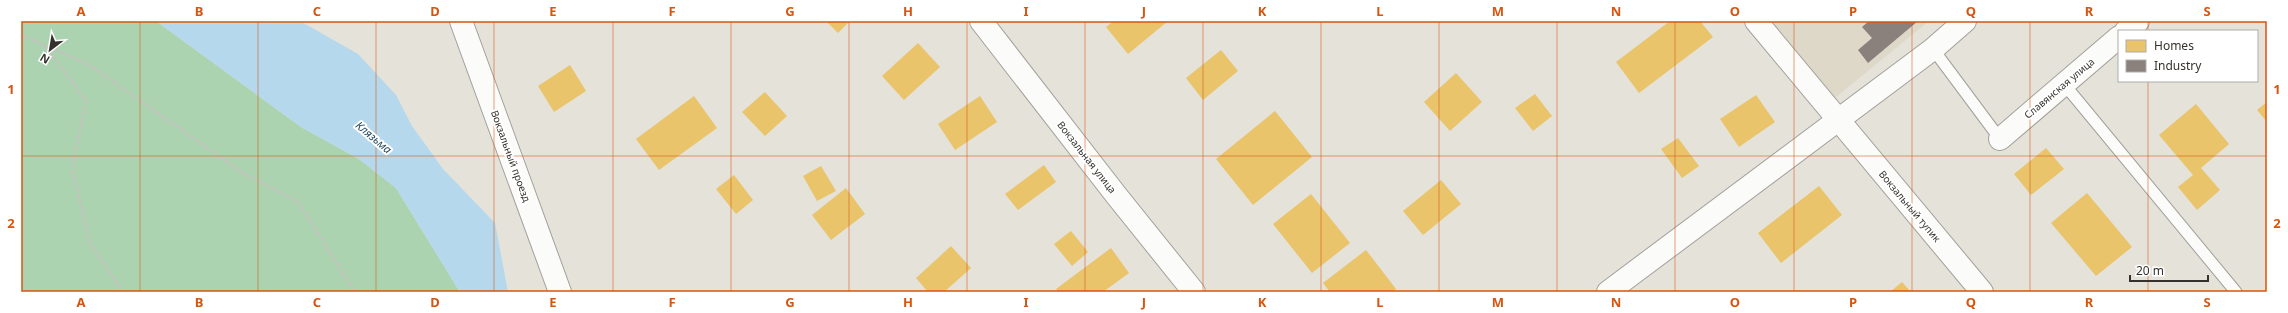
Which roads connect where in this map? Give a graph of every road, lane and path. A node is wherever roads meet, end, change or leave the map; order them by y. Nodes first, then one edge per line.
1 (461, 21) edge
2 (982, 21) edge
3 (1756, 21) edge
4 (1965, 21) edge
5 (2138, 21) edge
6 (2127, 30) edge
7 (21, 35) edge
8 (2118, 38) edge
9 (46, 46) junction
10 (1933, 49) junction
11 (2064, 84) junction
12 (1838, 119) junction
13 (2000, 139) joint
14 (123, 292) edge
15 (355, 292) edge
16 (560, 292) edge
17 (1194, 292) edge
18 (1608, 292) edge
19 (1982, 292) edge
20 (2236, 292) edge

1 - 16 street, Вокзальный проезд
2 - 17 street, Вокзальная улица
3 - 12 street, Вокзальный тупик
4 - 10 street
5 - 6 street
7 - 9 path
8 - 11 street, Славянская улица
9 - 14 path
9 - 15 path
10 - 12 street
10 - 13 lane
11 - 13 street, Славянская улица
11 - 20 lane
12 - 18 street
12 - 19 street, Вокзальный тупик

